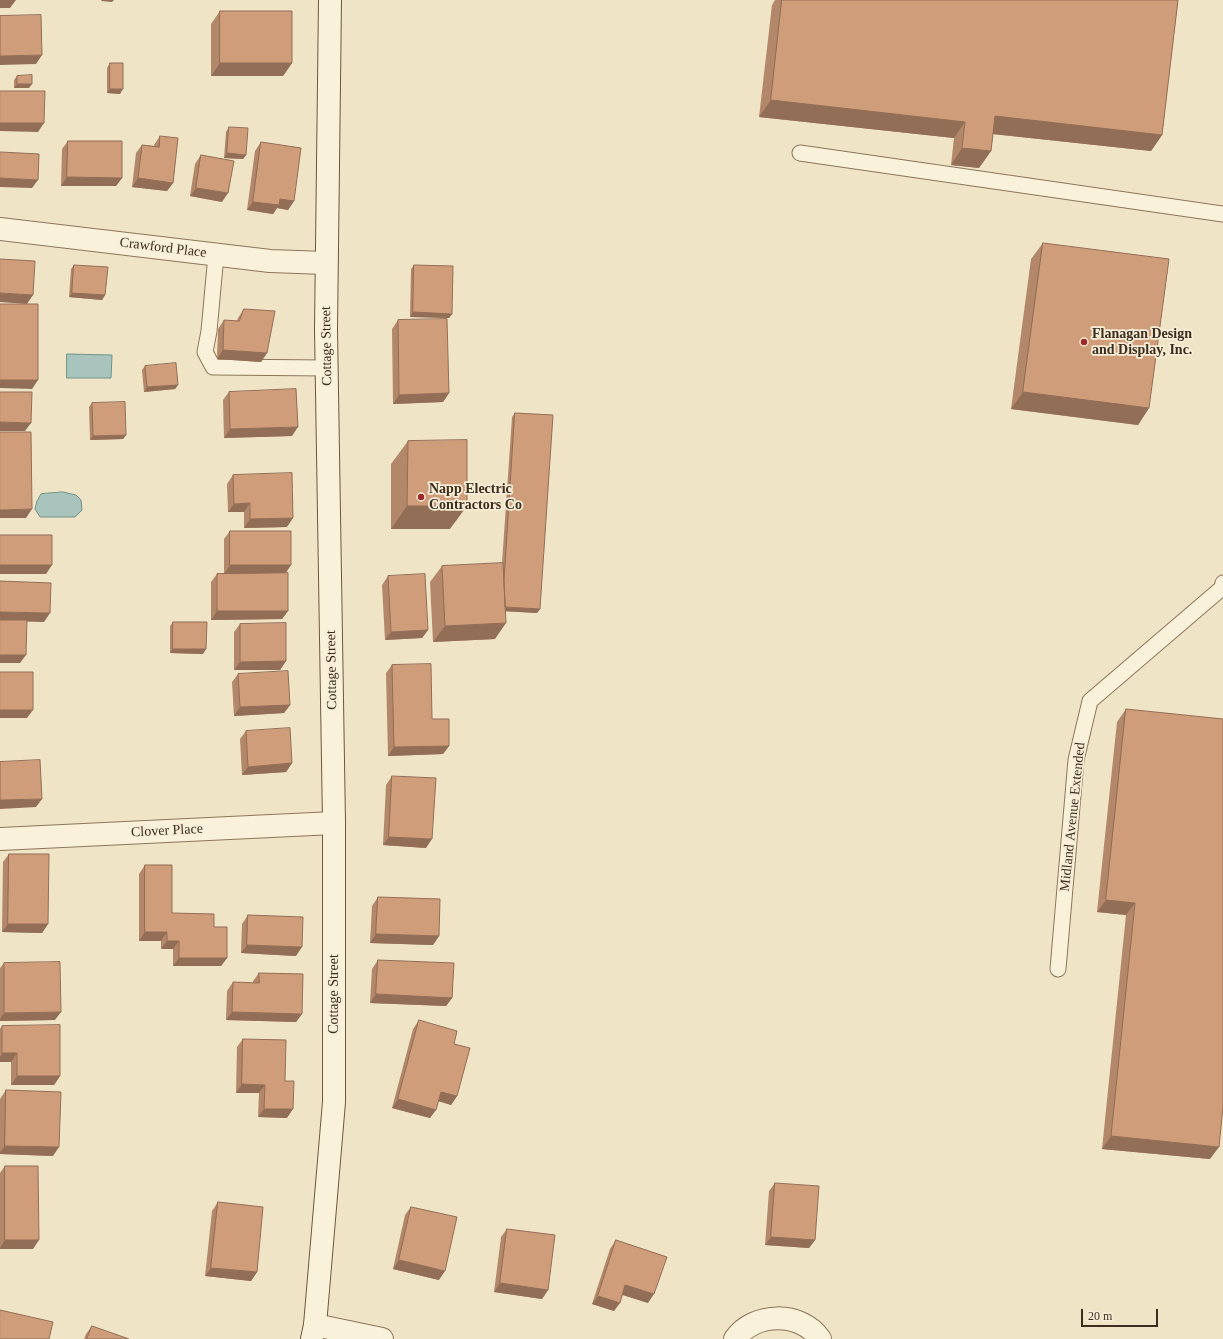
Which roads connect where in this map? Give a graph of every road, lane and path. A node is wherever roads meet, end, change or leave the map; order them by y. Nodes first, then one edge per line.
1 (330, 0) edge
2 (800, 153) dead end
3 (1223, 214) edge
4 (0, 229) edge
5 (216, 255) junction
6 (326, 263) junction
7 (327, 368) junction
8 (1223, 584) edge
9 (334, 823) junction
10 (0, 839) edge
11 (1058, 969) dead end
12 (314, 1332) edge
13 (382, 1339) edge
14 (735, 1339) edge
15 (820, 1339) edge

1 - 6 street, Cottage Street
2 - 3 lane
4 - 5 street, Crawford Place
5 - 6 street, Crawford Place
5 - 7 lane
6 - 7 street, Cottage Street
7 - 9 street, Cottage Street
8 - 11 lane, Midland Avenue Extended
9 - 10 street, Clover Place
9 - 12 street, Cottage Street
12 - 13 street
14 - 15 street

